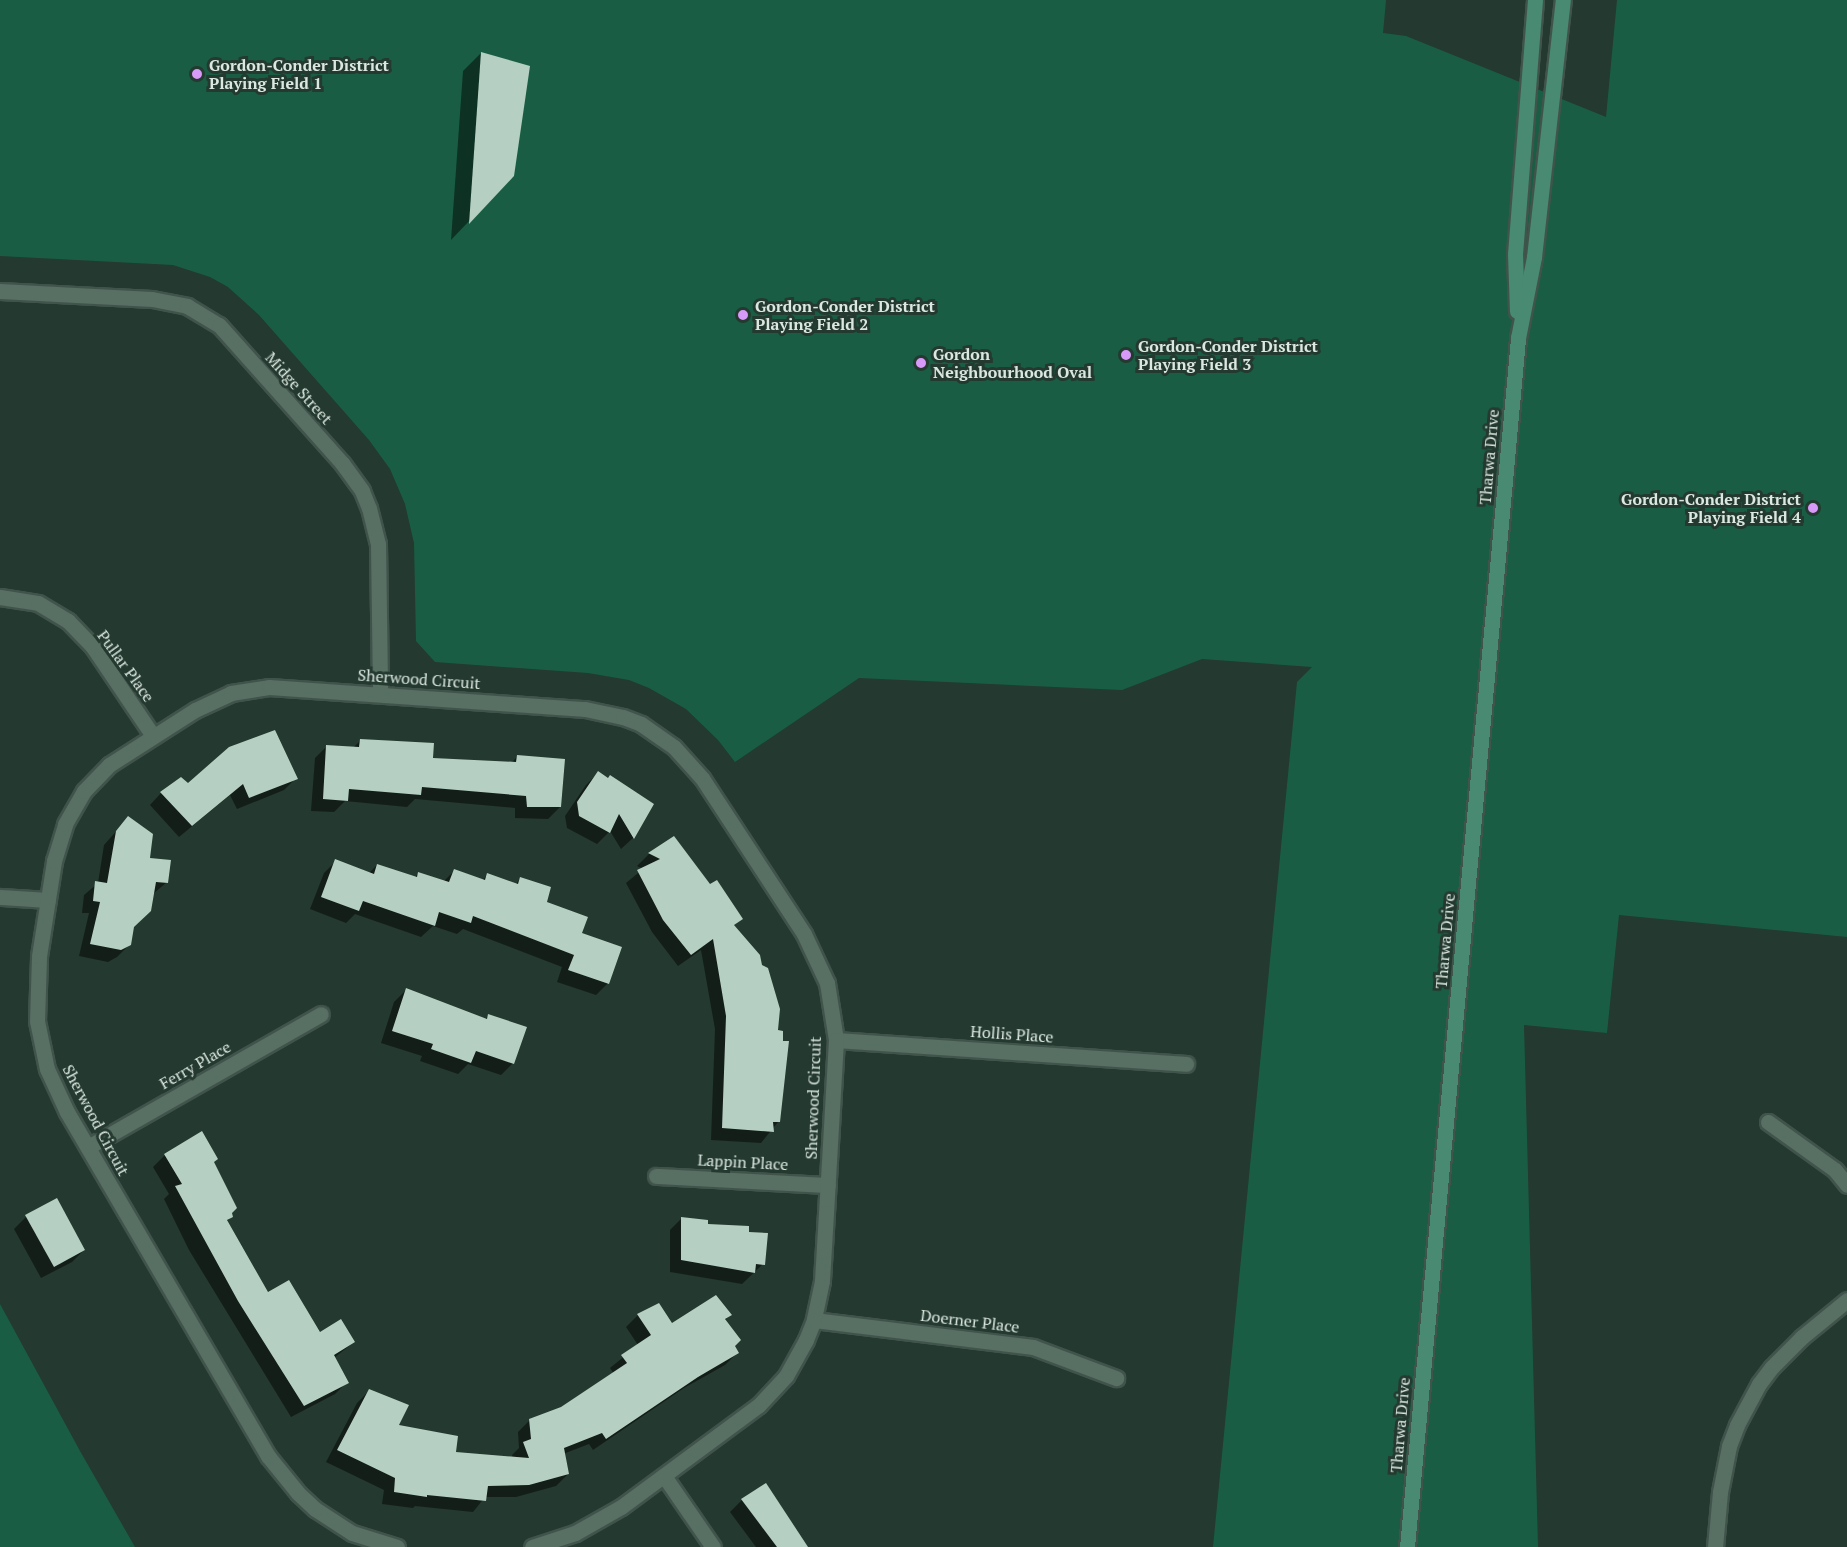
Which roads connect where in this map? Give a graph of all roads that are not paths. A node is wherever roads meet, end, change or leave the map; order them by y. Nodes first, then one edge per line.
1 (1535, 0) edge
2 (1563, 0) edge
3 (0, 291) edge
4 (1518, 338) junction
5 (0, 597) edge
6 (380, 694) junction
7 (153, 736) junction
8 (0, 897) edge
9 (48, 900) junction
10 (321, 1014) dead end
11 (836, 1040) junction
12 (1186, 1064) dead end
13 (1768, 1122) dead end
14 (88, 1147) junction
15 (656, 1176) dead end
16 (828, 1185) junction
17 (1847, 1185) edge
18 (1847, 1300) edge
19 (814, 1320) junction
20 (1116, 1378) dead end
21 (664, 1476) junction
22 (397, 1547) edge
23 (532, 1547) edge
24 (713, 1547) edge
25 (1407, 1547) edge
26 (1715, 1547) edge

1 - 4 main road, Tharwa Drive
2 - 4 main road, Tharwa Drive
3 - 6 street, Midge Street
4 - 25 main road, Tharwa Drive
5 - 7 street, Pullar Place
6 - 7 street, Sherwood Circuit
6 - 11 street, Sherwood Circuit
7 - 9 street, Sherwood Circuit
8 - 9 street
9 - 14 street, Sherwood Circuit
10 - 14 street, Ferry Place
11 - 12 street, Hollis Place
11 - 16 street, Sherwood Circuit
13 - 17 street
14 - 22 street, Sherwood Circuit
15 - 16 street, Lappin Place
16 - 19 street, Sherwood Circuit
18 - 26 street
19 - 20 street, Doerner Place
19 - 21 street, Sherwood Circuit
21 - 23 street, Sherwood Circuit
21 - 24 street

